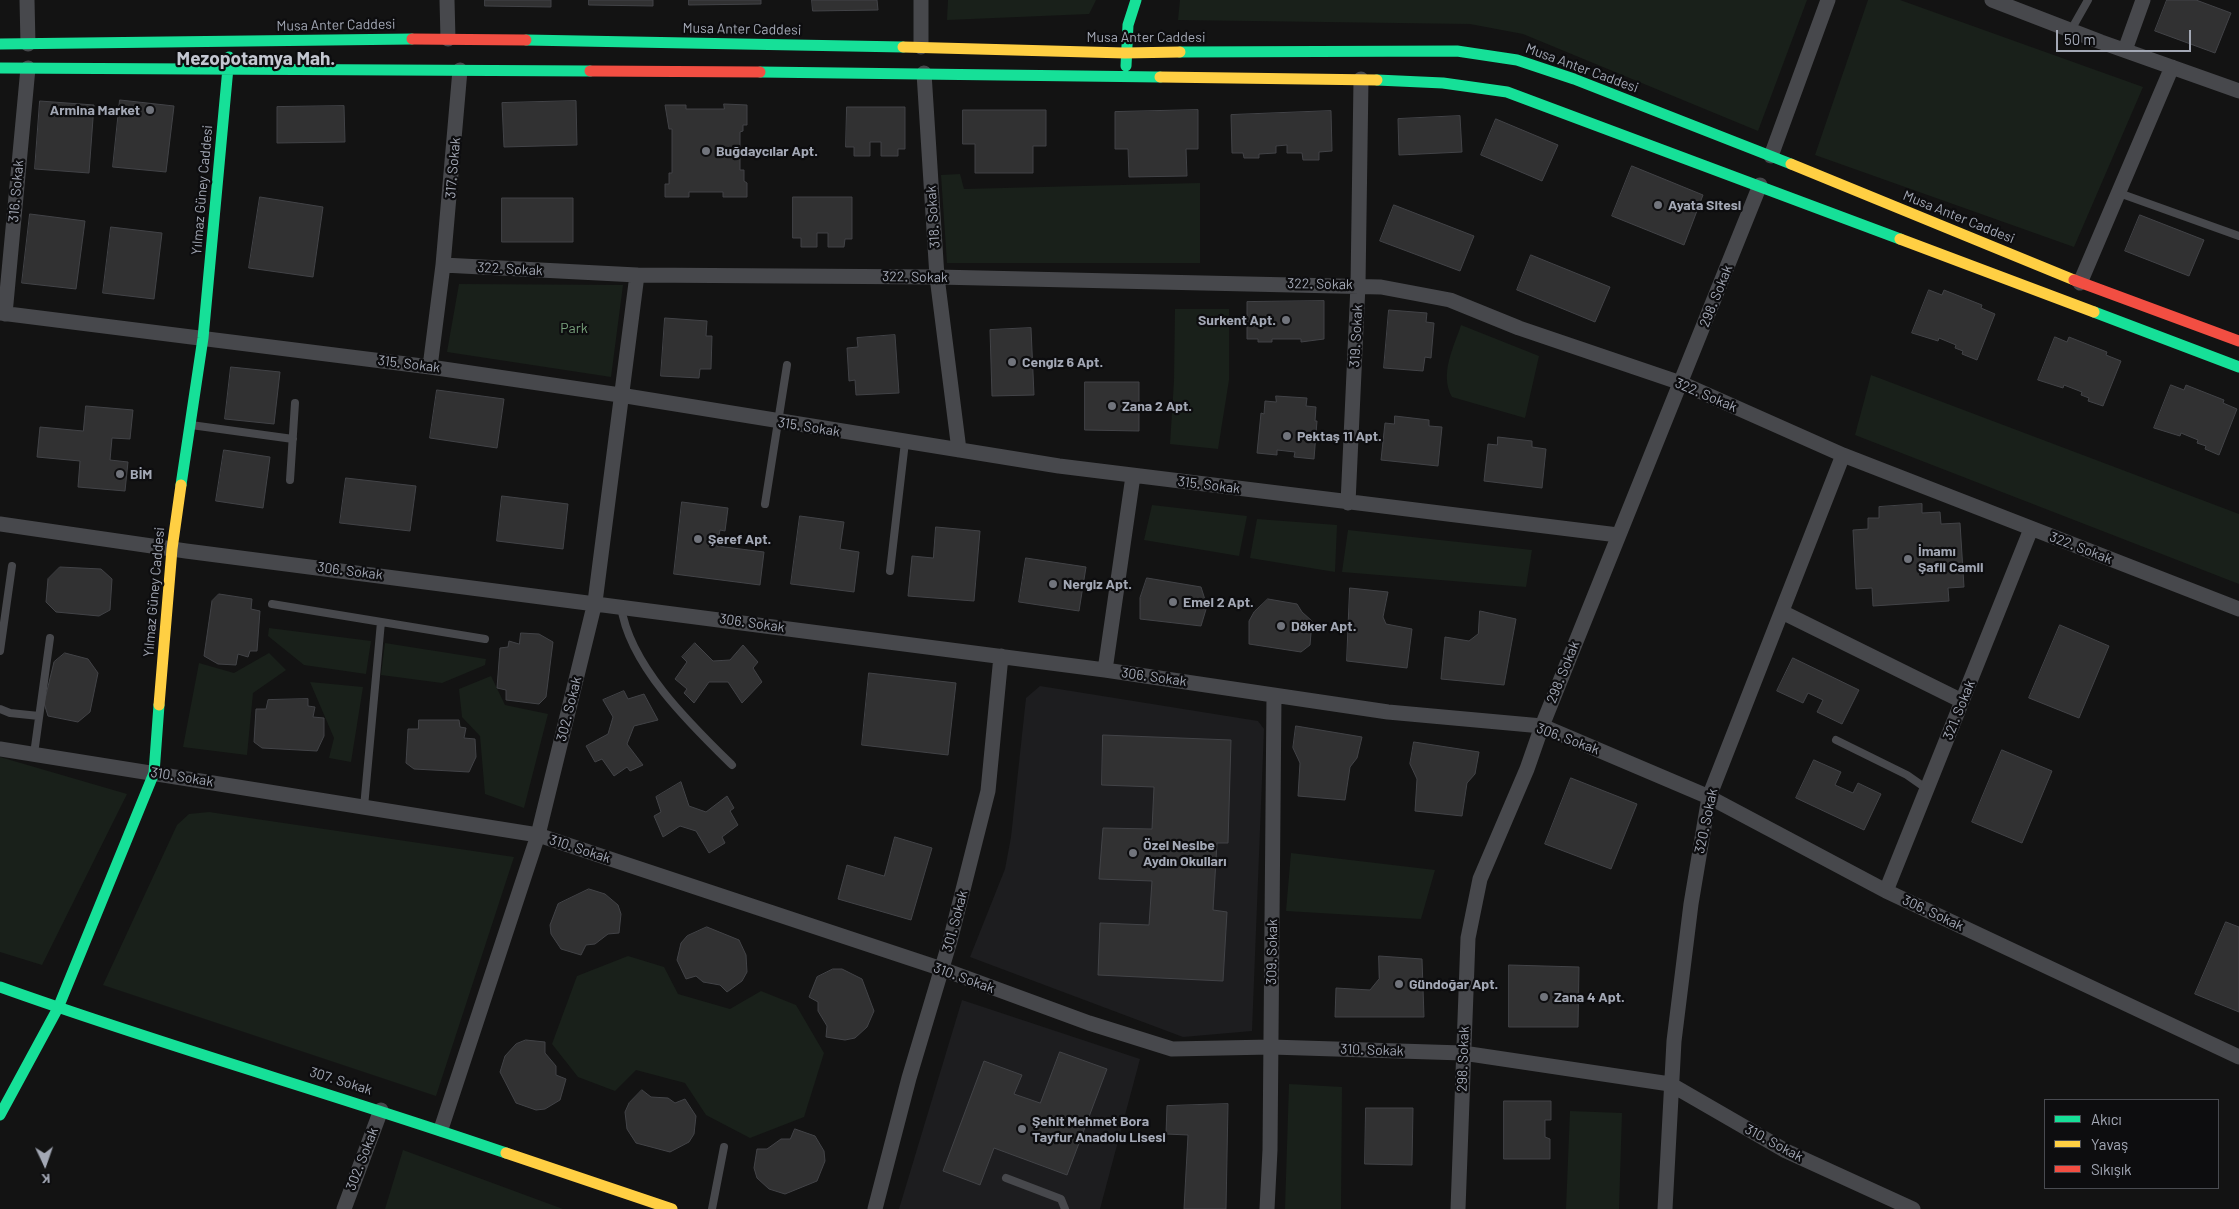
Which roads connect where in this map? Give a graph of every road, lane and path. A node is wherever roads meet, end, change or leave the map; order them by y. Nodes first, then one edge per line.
1 (27, 0) edge
2 (447, 0) edge
3 (921, 0) edge
4 (1136, 0) edge
5 (1828, 0) edge
6 (1992, 0) edge
7 (2088, 0) edge
8 (2143, 0) edge
9 (2071, 30) junction
10 (448, 39) junction
11 (230, 42) junction
12 (0, 44) edge
13 (28, 44) junction
14 (921, 47) junction
15 (2125, 50) junction
16 (1125, 53) junction
17 (2172, 67) junction
18 (0, 68) edge
19 (28, 68) junction
20 (228, 70) junction
21 (460, 70) junction
22 (924, 73) junction
23 (1126, 77) junction
24 (1361, 79) junction
25 (2239, 91) edge
26 (1771, 156) junction
27 (1760, 185) junction
28 (2119, 193) junction
29 (2239, 236) edge
30 (443, 265) junction
31 (637, 275) junction
32 (937, 277) junction
33 (2080, 283) junction
34 (1358, 285) junction
35 (2, 314) edge
36 (203, 338) junction
37 (2239, 341) edge
38 (787, 365) dead end
39 (430, 367) junction
40 (2239, 367) edge
41 (1681, 383) junction
42 (620, 395) junction
43 (295, 403) dead end
44 (778, 421) junction
45 (190, 425) junction
46 (292, 439) junction
47 (905, 442) junction
48 (959, 450) junction
49 (1843, 455) junction
50 (1133, 476) junction
51 (290, 480) dead end
52 (1348, 503) junction
53 (765, 504) dead end
54 (0, 524) edge
55 (2031, 529) junction
56 (1618, 535) junction
57 (172, 549) junction
58 (12, 566) dead end
59 (890, 571) dead end
60 (596, 602) junction
61 (272, 604) dead end
62 (621, 606) junction
63 (2239, 609) edge
64 (1782, 612) junction
65 (381, 622) junction
66 (50, 638) dead end
67 (485, 639) dead end
68 (0, 651) edge
69 (1000, 656) junction
70 (1105, 670) junction
71 (1274, 695) junction
72 (1962, 701) junction
73 (0, 708) edge
74 (39, 716) junction
75 (1542, 726) junction
76 (1836, 740) dead end
77 (0, 749) edge
78 (34, 754) junction
79 (732, 765) dead end
80 (154, 772) junction
81 (1927, 789) junction
82 (1709, 797) junction
83 (364, 807) junction
84 (538, 835) junction
85 (1886, 891) junction
86 (942, 969) junction
87 (0, 987) edge
88 (58, 1008) junction
89 (1271, 1047) junction
90 (1463, 1053) junction
91 (2239, 1057) edge
92 (1670, 1084) junction
93 (381, 1110) junction
94 (0, 1115) edge
95 (441, 1130) junction
96 (724, 1147) dead end
97 (1006, 1178) dead end
98 (344, 1209) edge
99 (672, 1209) edge
100 (712, 1209) edge
101 (875, 1209) edge
102 (1065, 1209) edge
103 (1267, 1209) edge
104 (1458, 1209) edge
105 (1664, 1209) edge
106 (1913, 1209) edge

1 - 13 street
2 - 10 street
3 - 14 street
4 - 16 main road
5 - 26 street
6 - 9 street
7 - 9 lane
8 - 15 street
9 - 15 street
10 - 11 main road, Musa Anter Caddesi
10 - 14 main road, Musa Anter Caddesi
11 - 13 main road, Musa Anter Caddesi
11 - 20 main road, Yılmaz Güney Caddesi
12 - 13 main road, Musa Anter Caddesi
14 - 16 main road, Musa Anter Caddesi
15 - 17 street
16 - 23 main road
16 - 26 main road, Musa Anter Caddesi
17 - 25 street
17 - 28 street
18 - 19 main road
19 - 20 main road
19 - 35 street, 316. Sokak
20 - 21 main road
20 - 36 main road, Yılmaz Güney Caddesi
21 - 22 main road
21 - 30 street, 317. Sokak
22 - 23 main road
22 - 32 street, 318. Sokak
23 - 24 main road
24 - 27 main road
24 - 34 street, 319. Sokak
26 - 33 main road, Musa Anter Caddesi
27 - 40 main road
27 - 41 street, 298. Sokak
28 - 29 lane
28 - 33 street
30 - 31 street, 322. Sokak
30 - 39 street
31 - 32 street, 322. Sokak
31 - 42 street, 302. Sokak
32 - 34 street, 322. Sokak
32 - 48 street, 318. Sokak
33 - 37 main road, Musa Anter Caddesi
34 - 41 street, 322. Sokak
34 - 52 street, 319. Sokak
35 - 36 street, 315. Sokak
36 - 39 street, 315. Sokak
36 - 45 main road, Yılmaz Güney Caddesi
38 - 44 lane
39 - 42 street, 315. Sokak
41 - 49 street, 322. Sokak
41 - 56 street, 298. Sokak
42 - 44 street, 315. Sokak
42 - 60 street, 302. Sokak
43 - 46 lane
44 - 47 street, 315. Sokak
44 - 53 lane
45 - 46 lane
45 - 57 main road, Yılmaz Güney Caddesi
46 - 51 lane
47 - 48 street, 315. Sokak
47 - 59 lane
48 - 50 street, 315. Sokak
49 - 55 street, 322. Sokak
49 - 64 street, 320. Sokak
50 - 52 street, 315. Sokak
50 - 70 street
52 - 56 street, 315. Sokak
54 - 57 street, 306. Sokak
55 - 63 street, 322. Sokak
55 - 72 street, 321. Sokak
56 - 75 street, 298. Sokak
57 - 60 street, 306. Sokak
57 - 80 main road, Yılmaz Güney Caddesi
58 - 68 lane
60 - 62 street, 306. Sokak
60 - 84 street, 302. Sokak
61 - 65 lane
62 - 69 street, 306. Sokak
62 - 79 lane
64 - 72 street
64 - 82 street, 320. Sokak
65 - 67 lane
65 - 83 lane
66 - 74 lane
69 - 70 street, 306. Sokak
69 - 86 street, 301. Sokak
70 - 71 street, 306. Sokak
71 - 75 street, 306. Sokak
71 - 89 street, 309. Sokak
72 - 81 street, 321. Sokak
73 - 74 lane
74 - 78 lane
75 - 82 street, 306. Sokak
75 - 90 street, 298. Sokak
76 - 81 lane
77 - 78 street, 310. Sokak
78 - 80 street, 310. Sokak
80 - 83 street, 310. Sokak
80 - 88 main road, Yılmaz Güney Caddesi
81 - 85 street, 321. Sokak
82 - 85 street, 306. Sokak
82 - 92 street, 320. Sokak
83 - 84 street, 310. Sokak
84 - 86 street, 310. Sokak
84 - 95 street, 302. Sokak
85 - 91 street, 306. Sokak
86 - 89 street, 310. Sokak
86 - 101 street, 301. Sokak
87 - 88 main road, 307. Sokak
88 - 93 main road, 307. Sokak
88 - 94 main road, Yılmaz Güney Caddesi
89 - 90 street, 310. Sokak
89 - 103 street, 309. Sokak
90 - 92 street, 310. Sokak
90 - 104 street, 298. Sokak
92 - 105 street, 320. Sokak
92 - 106 street, 310. Sokak
93 - 95 main road, 307. Sokak
93 - 98 street, 302. Sokak
95 - 99 main road, 307. Sokak
96 - 100 lane
97 - 102 lane

